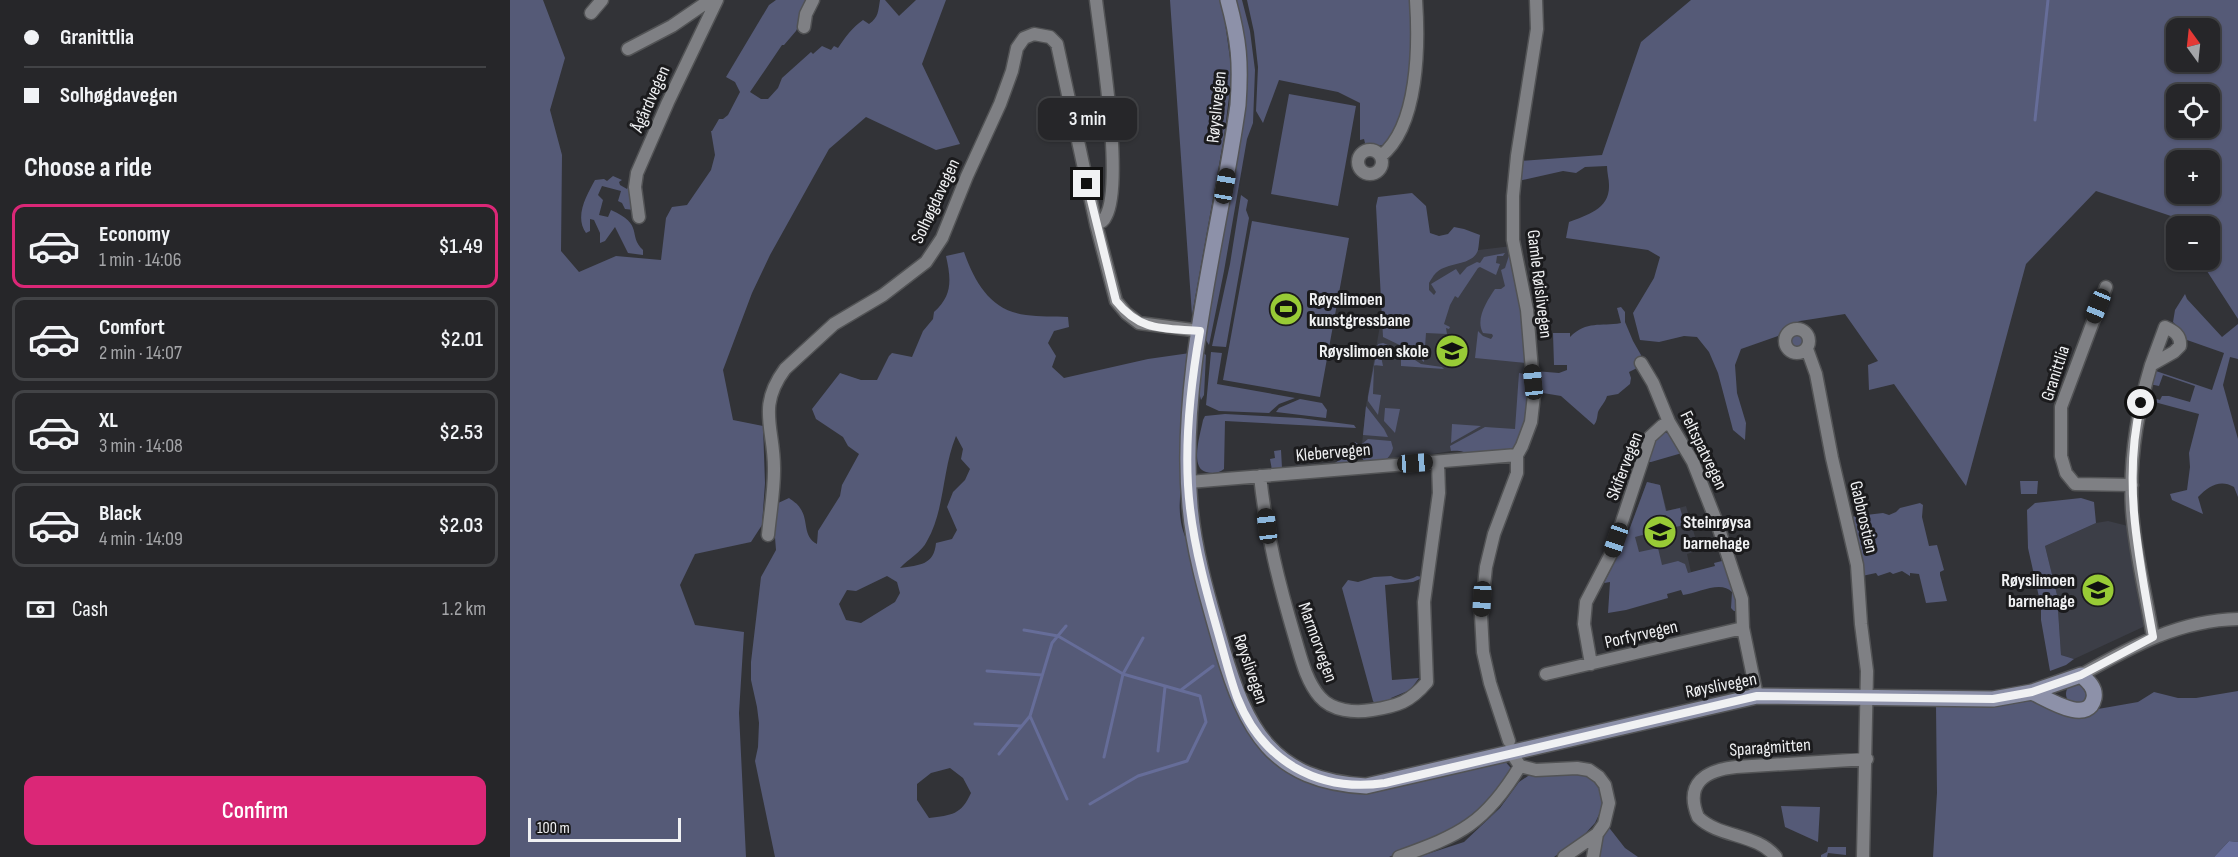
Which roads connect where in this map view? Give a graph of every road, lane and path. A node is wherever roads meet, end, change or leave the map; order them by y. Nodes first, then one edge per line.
1 (602, 0) edge
2 (710, 0) edge
3 (717, 0) edge
4 (813, 0) edge
5 (1096, 0) edge
6 (1228, 0) edge
7 (1416, 0) edge
8 (1536, 0) edge
9 (591, 13) dead end
10 (804, 27) dead end
11 (628, 49) dead end
12 (1381, 156) dead end
13 (639, 217) dead end
14 (1096, 224) junction
15 (2106, 287) dead end
16 (1200, 331) junction
17 (1807, 348) dead end
18 (1641, 363) dead end
19 (2151, 365) dead end
20 (1670, 422) junction
21 (1517, 455) junction
22 (1438, 462) junction
23 (1260, 476) junction
24 (1189, 482) junction
25 (2132, 485) junction
26 (768, 535) dead end
27 (2238, 619) edge
28 (1743, 628) junction
29 (2153, 637) junction
30 (1591, 664) junction
31 (1546, 674) dead end
32 (2081, 675) junction
33 (2032, 692) junction
34 (1757, 696) junction
35 (1868, 698) junction
36 (1510, 746) junction
37 (1867, 759) junction
38 (1520, 766) junction
39 (1597, 834) junction
40 (1399, 857) edge
41 (1564, 857) edge
42 (1593, 857) edge
43 (1776, 857) edge
44 (1863, 857) edge

1 - 9 street
2 - 11 street, Ågårdvegen
3 - 13 street, Ågårdvegen
4 - 10 street
5 - 14 street
6 - 16 street, Røyslivegen
7 - 12 street
8 - 21 street, Gamle Røislivegen
14 - 16 street, Solhøgdavegen
14 - 26 street, Solhøgdavegen
15 - 25 street, Granittlia
16 - 24 street, Røyslivegen
17 - 35 street, Gabbrostien
18 - 20 street, Feltspatvegen
19 - 25 street
20 - 28 street, Feltspatvegen
20 - 30 street, Skifervegen
21 - 22 street, Klebervegen
21 - 36 street, Gamle Røislivegen
22 - 23 street, Klebervegen
22 - 23 street, Marmorvegen
23 - 24 street, Klebervegen
24 - 36 street, Røyslivegen
25 - 29 street
27 - 29 street
28 - 30 street, Porfyrvegen
28 - 34 street, Feltspatvegen
29 - 32 street
30 - 31 street, Porfyrvegen
32 - 33 street, Røyslivegen
32 - 33 street
33 - 35 street, Røyslivegen
34 - 35 street, Røyslivegen
34 - 36 street, Røyslivegen
35 - 37 street
36 - 38 street, Gamle Røislivegen
37 - 43 street, Sparagmitten
37 - 44 street
38 - 39 street
38 - 40 street
39 - 41 street
39 - 42 street

